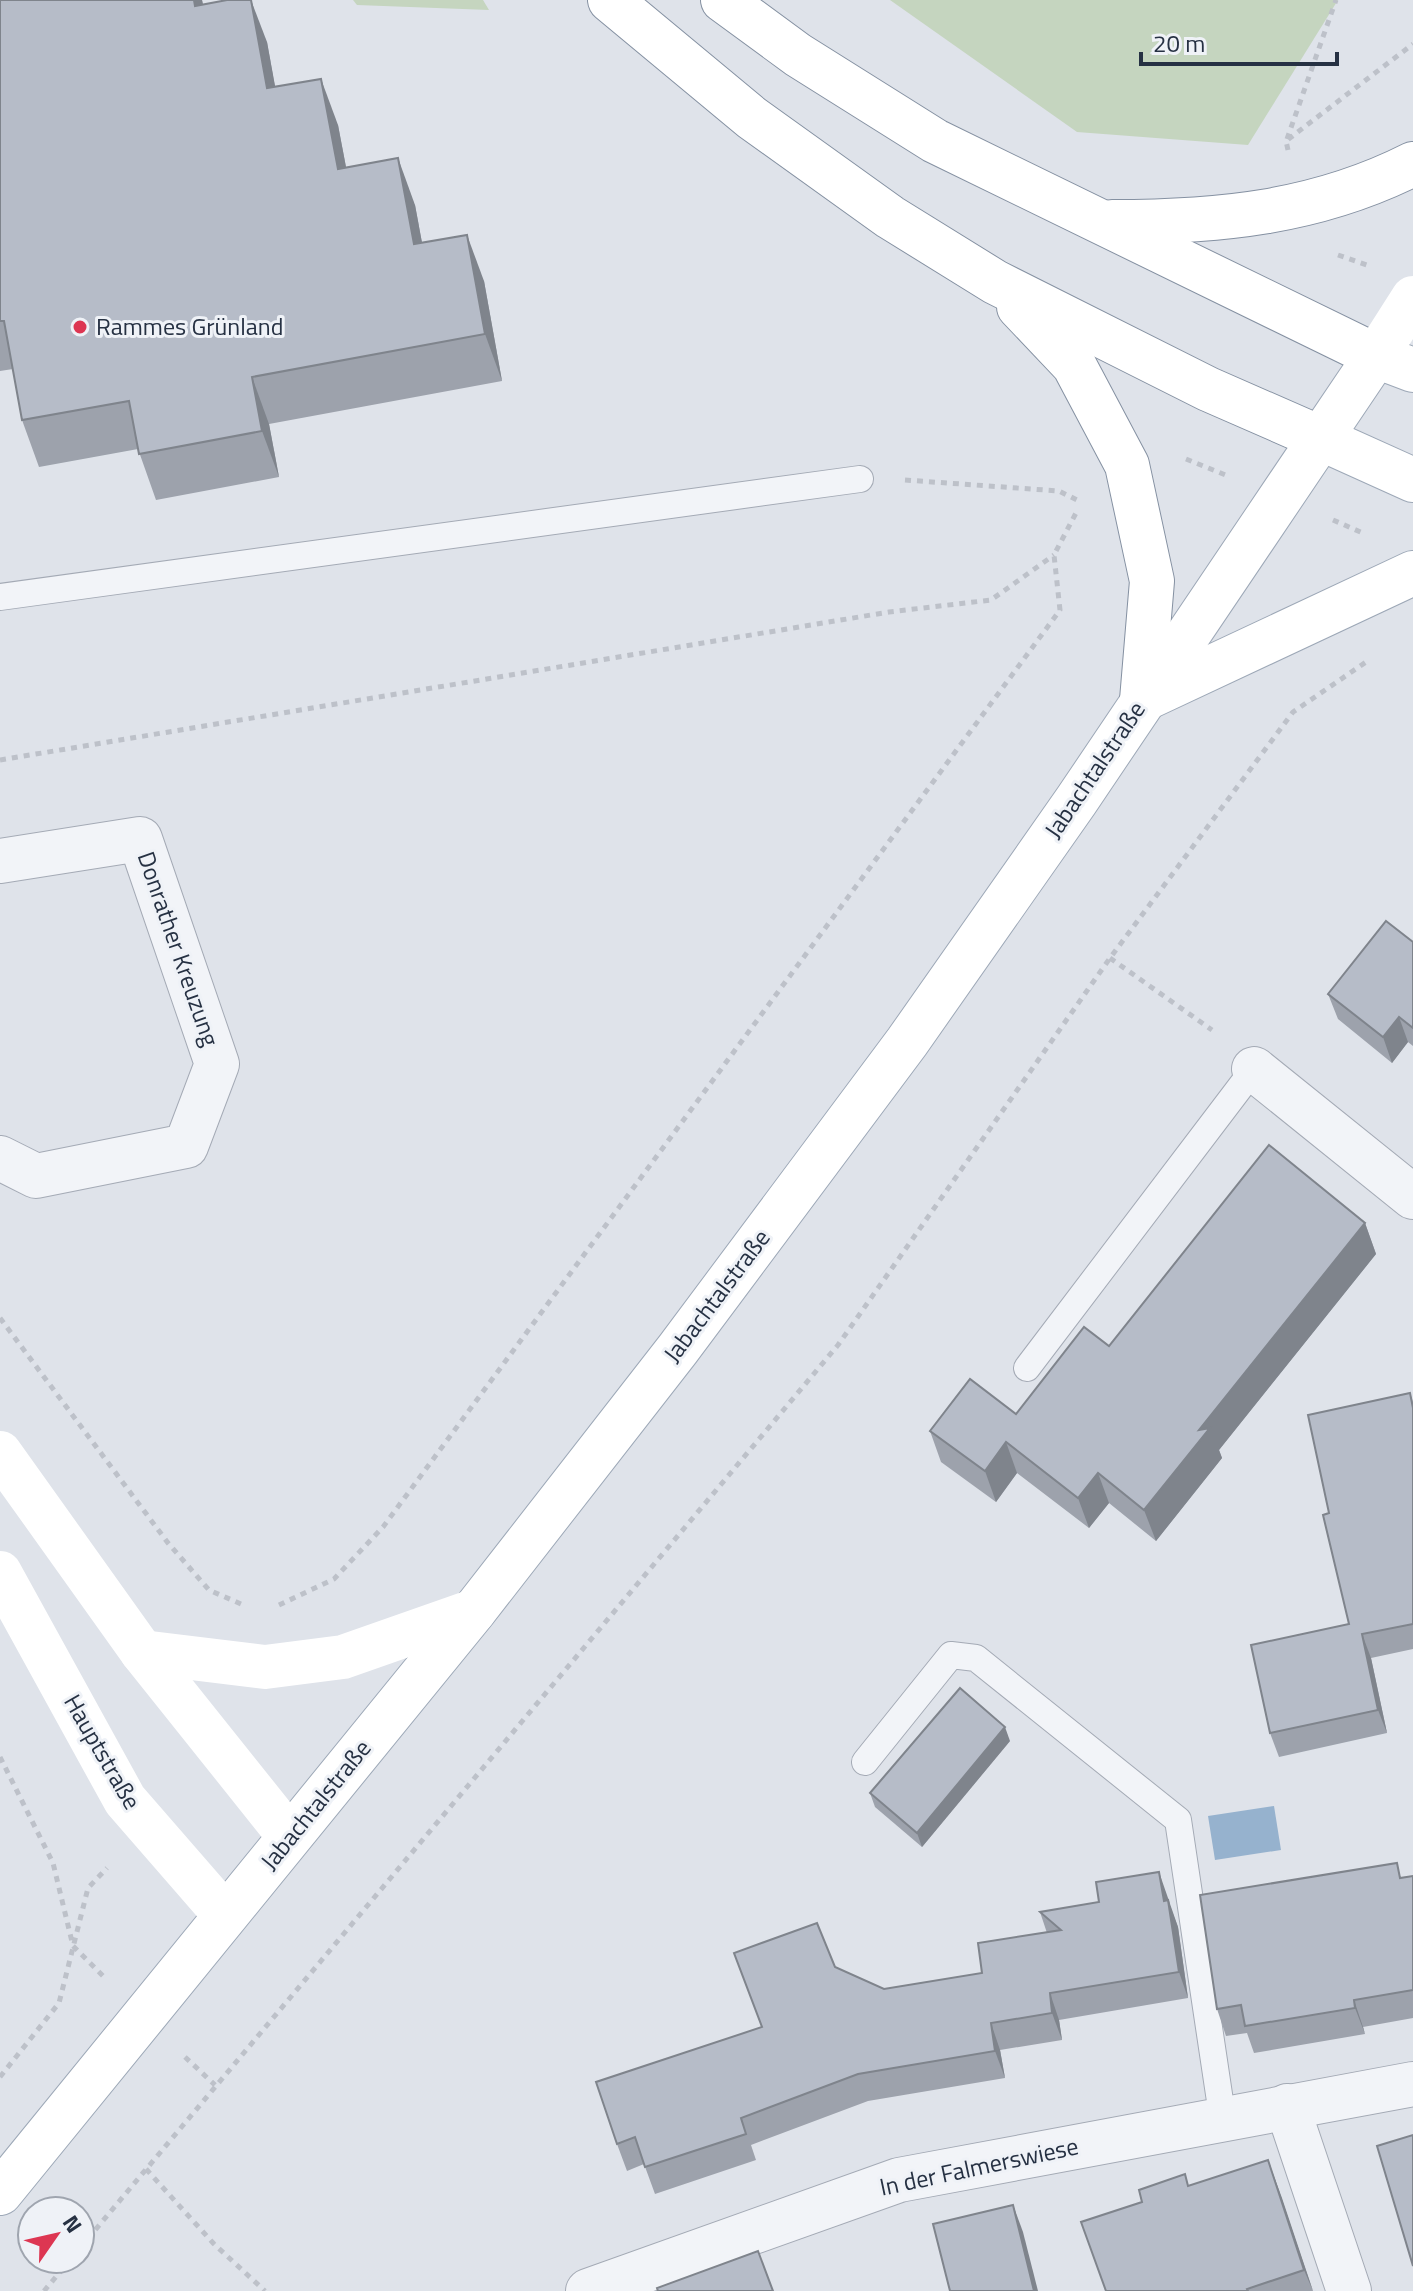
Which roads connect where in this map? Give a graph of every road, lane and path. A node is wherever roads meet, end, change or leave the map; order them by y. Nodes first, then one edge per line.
1 (610, 0) edge
2 (723, 0) edge
3 (1336, 0) edge
4 (1286, 141) dead end
5 (1413, 164) edge
6 (1102, 222) junction
7 (1333, 254) dead end
8 (1373, 267) dead end
9 (995, 282) junction
10 (1413, 298) edge
11 (1394, 363) edge
12 (1320, 438) junction
13 (1127, 465) junction
14 (860, 479) joint
15 (1413, 480) edge
16 (1081, 502) junction
17 (1054, 555) junction
18 (1413, 573) edge
19 (0, 597) edge
20 (1377, 654) dead end
21 (1142, 700) junction
22 (0, 760) edge
23 (0, 861) edge
24 (1110, 958) junction
25 (1254, 1069) junction
26 (0, 1158) edge
27 (1413, 1197) edge
28 (0, 1318) edge
29 (1027, 1368) dead end
30 (0, 1453) edge
31 (0, 1573) edge
32 (277, 1606) dead end
33 (249, 1607) dead end
34 (474, 1611) junction
35 (142, 1652) junction
36 (0, 1757) edge
37 (865, 1762) dead end
38 (289, 1836) junction
39 (225, 1915) junction
40 (141, 2016) junction
41 (1413, 2084) edge
42 (215, 2085) junction
43 (1287, 2106) junction
44 (1223, 2121) junction
45 (146, 2169) junction
46 (0, 2193) edge
47 (96, 2229) edge
48 (58, 2275) edge
49 (44, 2291) edge
50 (265, 2291) edge
51 (588, 2291) edge
52 (1349, 2291) edge

1 - 9 main road
2 - 6 main road
3 - 4 path
5 - 6 main road
6 - 11 main road
7 - 8 path
9 - 12 main road
9 - 13 main road
10 - 11 main road, Jabachtalstraße
11 - 12 main road, Jabachtalstraße
12 - 15 main road
12 - 21 main road, Jabachtalstraße
13 - 16 path
13 - 21 main road
14 - 16 path
14 - 19 lane
16 - 17 path
17 - 22 path
17 - 32 path
18 - 21 main road
20 - 24 path
21 - 34 main road, Jabachtalstraße
23 - 26 street, Donrather Kreuzung
24 - 25 path
24 - 42 path
25 - 27 street
25 - 29 lane
28 - 33 path
30 - 35 main road
31 - 39 main road, Hauptstraße
34 - 35 main road
34 - 38 main road, Jabachtalstraße
35 - 38 main road
36 - 40 path
37 - 44 lane
38 - 39 main road, Jabachtalstraße
39 - 40 main road, Jabachtalstraße
40 - 42 path
40 - 46 main road, Jabachtalstraße
41 - 43 street, In der Falmerswiese
42 - 45 path
43 - 44 street, In der Falmerswiese
43 - 52 street
44 - 51 street, In der Falmerswiese
45 - 47 path
45 - 50 path
48 - 49 path

